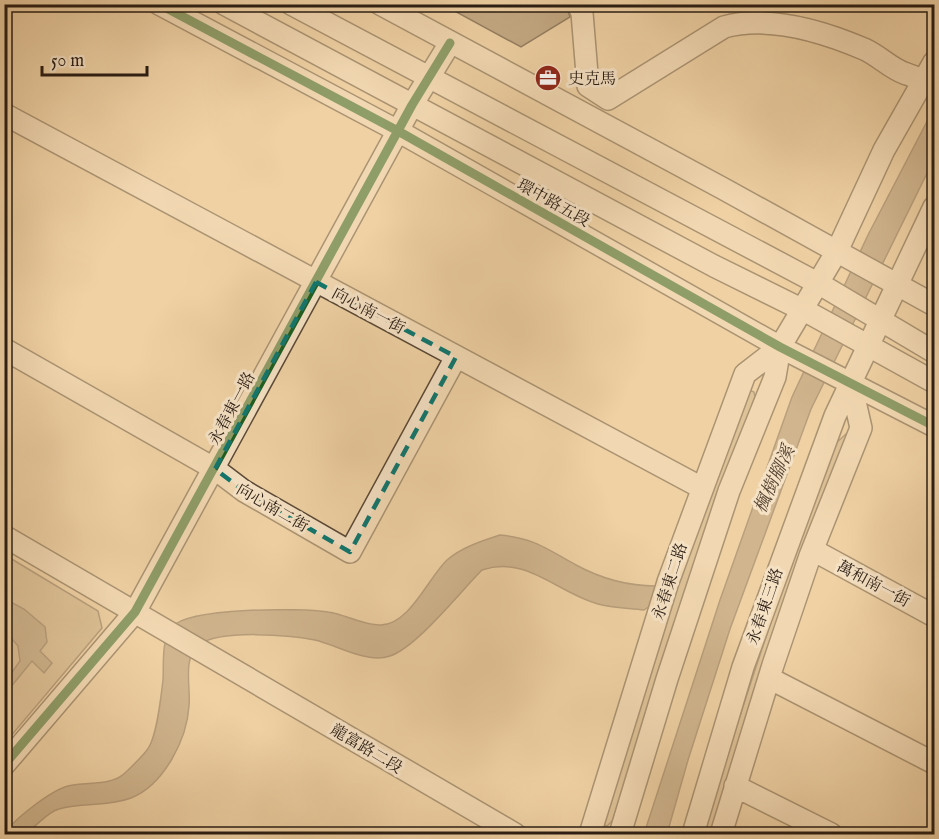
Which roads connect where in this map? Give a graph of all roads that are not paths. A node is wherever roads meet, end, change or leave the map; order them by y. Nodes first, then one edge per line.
1 (159, 4) edge
2 (224, 4) edge
3 (291, 4) edge
4 (380, 4) edge
5 (578, 4) edge
6 (450, 43) junction
7 (429, 76) junction
8 (931, 76) edge
9 (412, 105) junction
10 (4, 114) edge
11 (398, 131) junction
12 (934, 207) edge
13 (840, 252) junction
14 (316, 282) junction
15 (896, 284) junction
16 (820, 285) junction
17 (934, 305) edge
18 (806, 312) junction
19 (879, 319) junction
20 (866, 345) junction
21 (4, 348) edge
22 (784, 349) junction
23 (934, 352) edge
24 (456, 357) junction
25 (848, 382) junction
26 (934, 382) edge
27 (934, 426) edge
28 (215, 469) junction
29 (702, 488) junction
30 (4, 536) edge
31 (813, 550) junction
32 (135, 612) junction
33 (934, 616) edge
34 (769, 678) junction
35 (934, 763) edge
36 (4, 765) edge
37 (735, 786) junction
38 (515, 834) edge
39 (590, 834) edge
40 (620, 834) edge
41 (693, 834) edge
42 (721, 834) edge
43 (831, 834) edge

1 - 11 street, 環中路五段
2 - 9 street, 環中路五段
3 - 7 street
4 - 6 street
5 - 8 street
6 - 7 street, 永春東一路
6 - 13 street
7 - 9 street, 永春東一路
7 - 16 street
8 - 13 street, 永春東二路
9 - 11 street, 永春東一路
9 - 18 street, 環中路五段
10 - 14 street, 向心南一街
11 - 14 street, 永春東一路
11 - 22 street, 環中路五段
12 - 15 street, 永春東三路
13 - 15 street
13 - 16 street, 永春東二路
14 - 24 street, 向心南一街
14 - 28 street, 永春東一路
15 - 17 street
15 - 19 street, 永春東三路
16 - 18 street, 永春東二路
16 - 19 street
18 - 20 street, 環中路五段
18 - 22 street, 永春東二路
19 - 20 street, 永春東三路
19 - 23 street
20 - 25 street, 永春東三路
20 - 26 street, 環中路五段
21 - 28 street, 向心南二街
22 - 25 street, 環中路五段
22 - 29 street, 永春東二路
22 - 40 street, 永春東二路
24 - 28 street, 向心南二街
24 - 29 street, 向心南一街
25 - 27 street, 環中路五段
25 - 31 street, 永春東三路
25 - 41 street, 永春東三路
28 - 32 street, 永春東一路
29 - 39 street, 永春東二路
30 - 32 street
31 - 33 street, 萬和南一街
31 - 34 street, 永春東三路
32 - 36 street, 永春東一路
32 - 38 street, 龍富路二段
34 - 35 street
34 - 37 street, 永春東三路
37 - 42 street, 永春東三路
37 - 43 street

